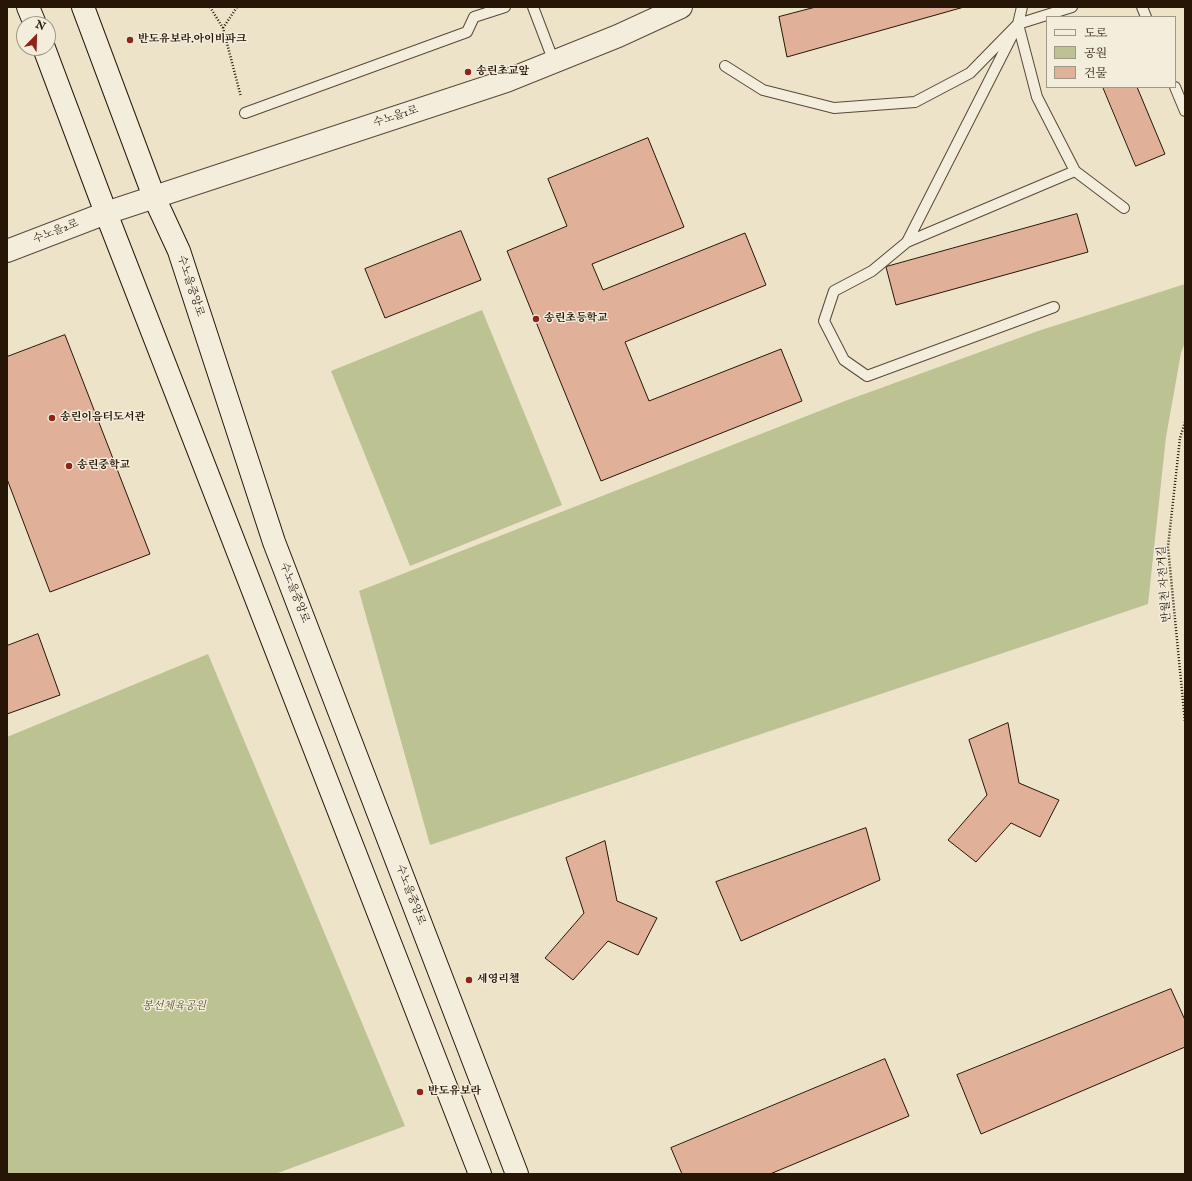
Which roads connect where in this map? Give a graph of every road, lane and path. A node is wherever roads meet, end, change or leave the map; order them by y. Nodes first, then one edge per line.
1 (83, 7) edge
2 (210, 7) edge
3 (236, 7) edge
4 (470, 7) edge
5 (505, 7) edge
6 (533, 7) edge
7 (681, 7) edge
8 (1022, 7) edge
9 (1072, 7) edge
10 (474, 17) junction
11 (1018, 24) junction
12 (223, 28) junction
13 (47, 56) edge
14 (554, 62) junction
15 (725, 66) dead end
16 (1175, 88) edge
17 (1185, 111) edge
18 (245, 113) joint
19 (1076, 171) junction
20 (154, 197) junction
21 (1124, 208) dead end
22 (106, 213) junction
23 (907, 242) junction
24 (7, 251) edge
25 (1054, 307) dead end
26 (1185, 422) edge
27 (1185, 722) edge
28 (480, 1174) edge
29 (517, 1174) edge

1 - 20 main road, 수노을중앙로
2 - 12 path
3 - 12 path
4 - 10 lane
5 - 10 lane
6 - 14 lane
7 - 14 main road, 수노을1로
8 - 11 lane
9 - 11 lane
10 - 18 lane
11 - 15 lane
11 - 19 lane
11 - 23 lane
12 - 18 path
13 - 22 main road
14 - 20 main road, 수노을1로
16 - 17 lane
19 - 21 lane
19 - 23 lane
20 - 22 main road, 수노을1로
20 - 29 main road, 수노을중앙로
22 - 24 main road, 수노을2로
22 - 28 main road
23 - 25 lane
26 - 27 path, 반월천 자전거길

